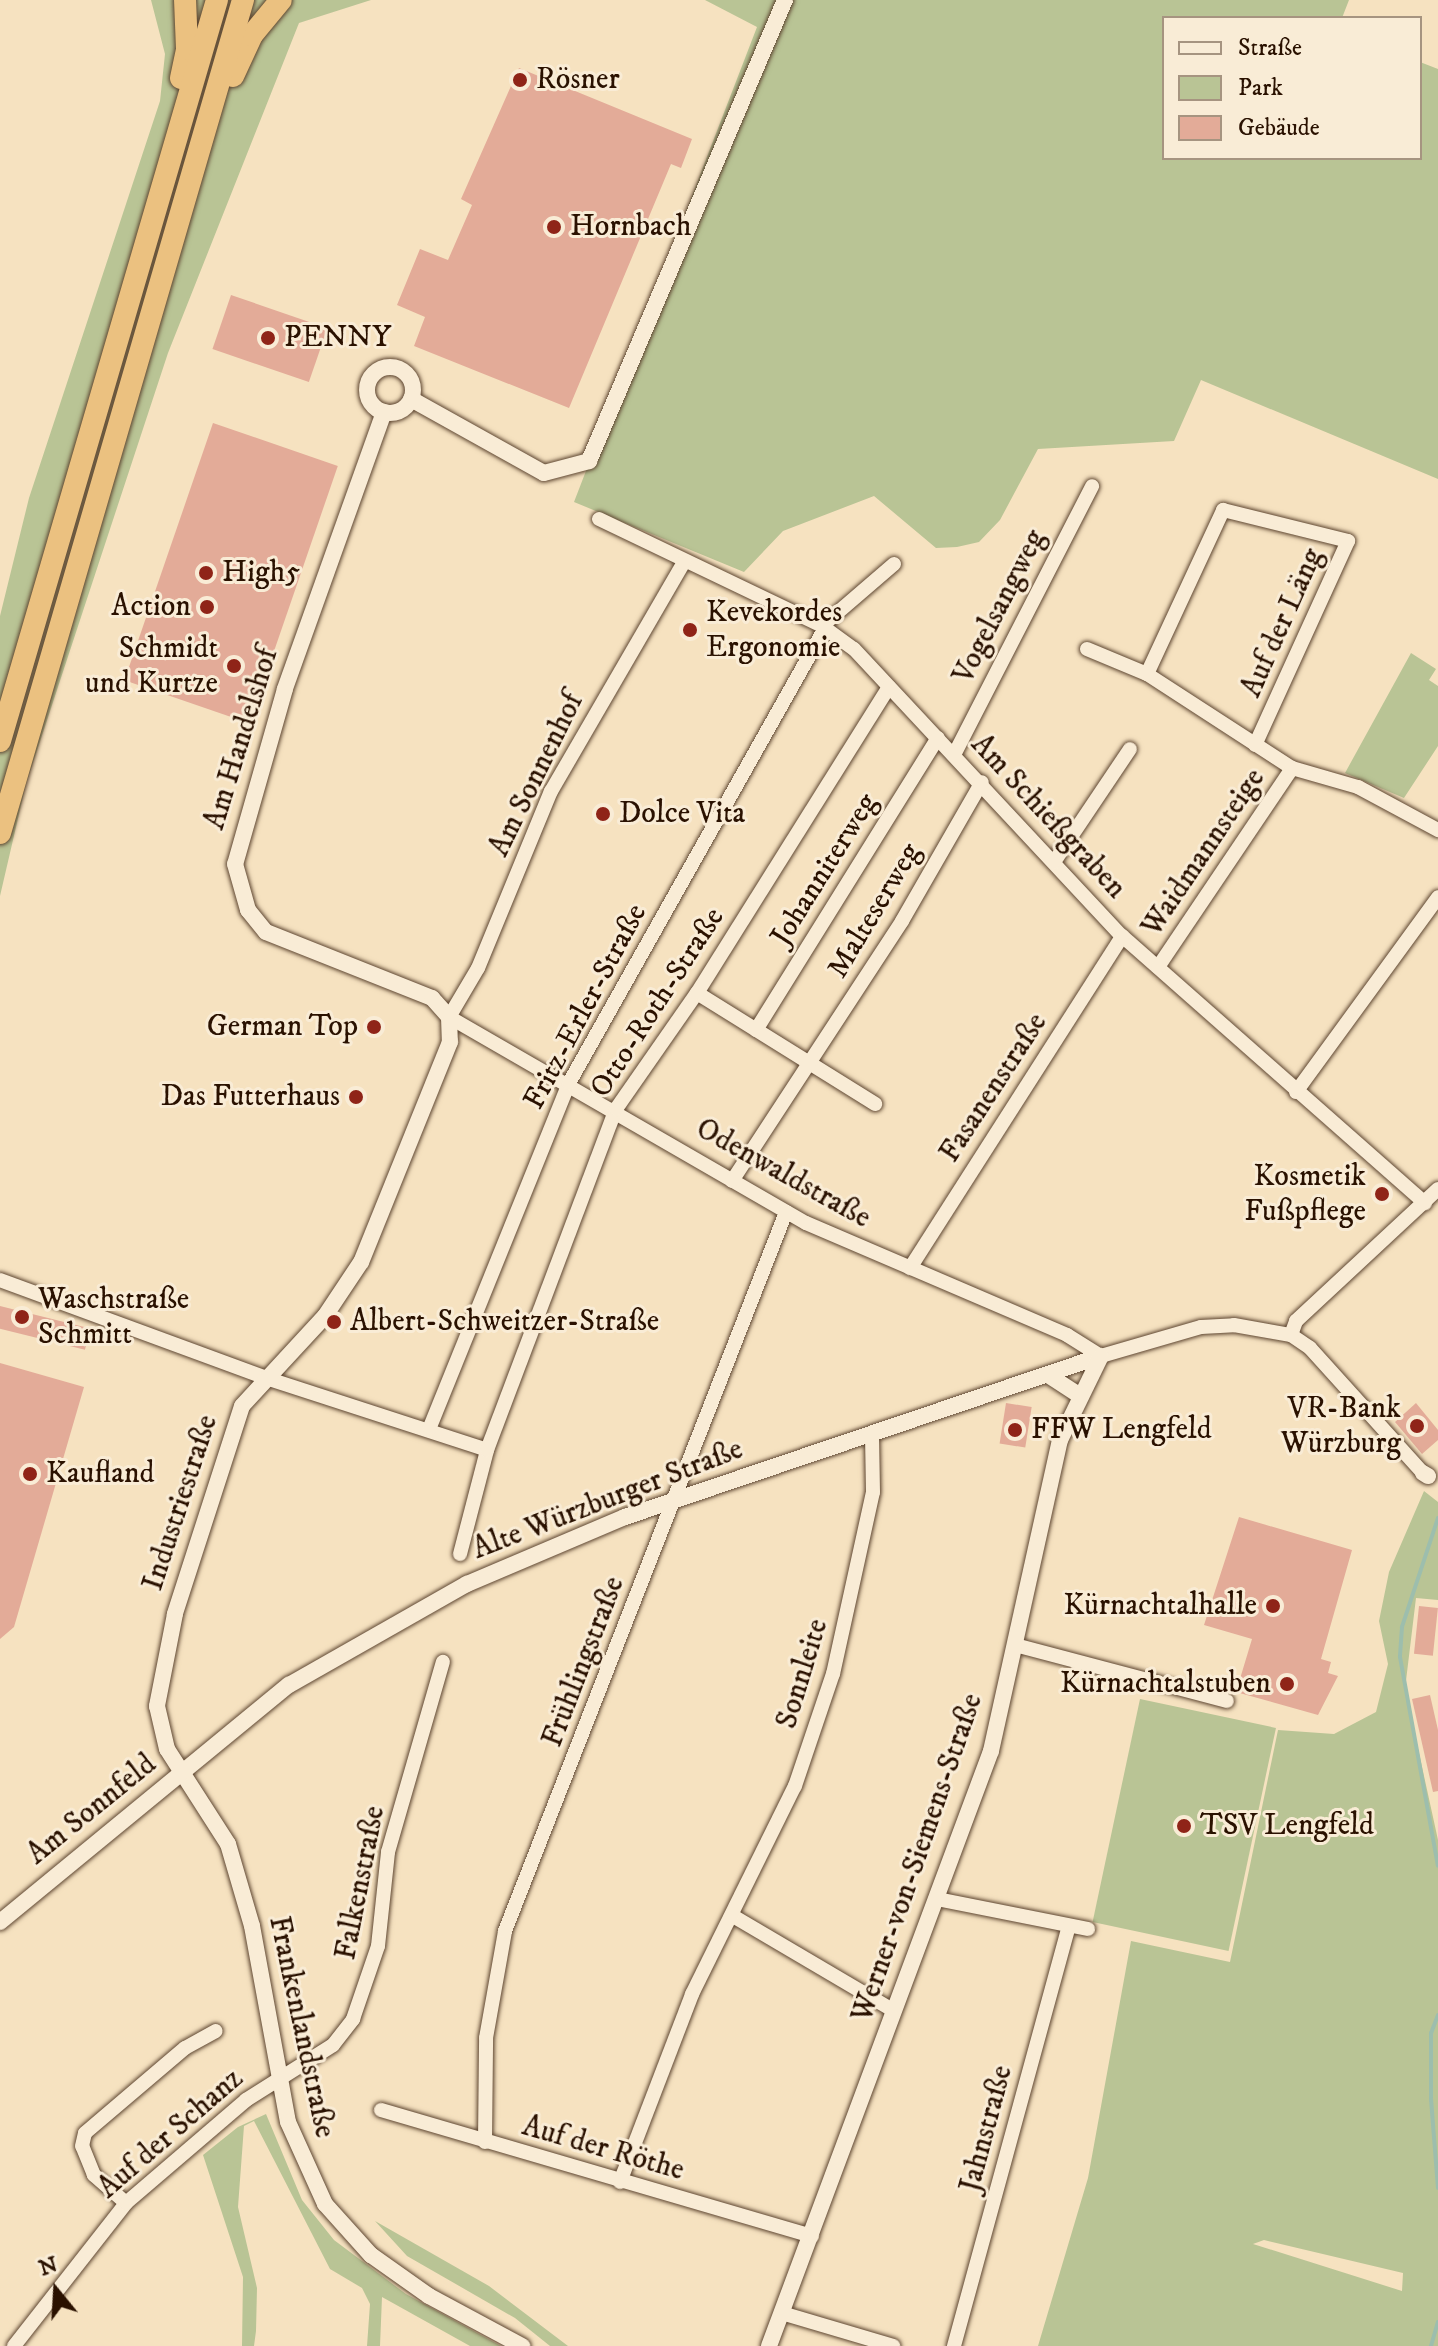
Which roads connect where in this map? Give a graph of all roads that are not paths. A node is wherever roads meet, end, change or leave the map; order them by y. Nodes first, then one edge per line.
1 (185, 0) edge
2 (217, 0) edge
3 (243, 0) edge
4 (281, 0) edge
5 (785, 0) edge
6 (209, 119) junction
7 (175, 147) junction
8 (411, 399) junction
9 (384, 412) junction
10 (1092, 486) dead end
11 (599, 519) dead end
12 (684, 562) junction
13 (894, 564) dead end
14 (824, 627) junction
15 (1087, 649) dead end
16 (1147, 674) junction
17 (889, 687) junction
18 (938, 738) junction
19 (0, 741) edge
20 (1255, 745) junction
21 (1130, 749) dead end
22 (955, 753) junction
23 (1292, 768) junction
24 (982, 782) junction
25 (1438, 830) edge
26 (0, 833) edge
27 (1054, 862) junction
28 (1438, 897) edge
29 (1122, 936) junction
30 (1158, 967) junction
31 (697, 993) junction
32 (449, 1017) junction
33 (756, 1030) junction
34 (808, 1064) junction
35 (569, 1083) junction
36 (1296, 1092) junction
37 (875, 1104) dead end
38 (616, 1109) junction
39 (732, 1181) junction
40 (1438, 1189) edge
41 (1425, 1203) junction
42 (786, 1212) junction
43 (910, 1268) junction
44 (0, 1280) edge
45 (1291, 1335) junction
46 (1101, 1356) junction
47 (1048, 1375) junction
48 (266, 1378) junction
49 (1079, 1395) junction
50 (430, 1427) junction
51 (872, 1433) junction
52 (487, 1450) junction
53 (1430, 1477) edge
54 (670, 1502) junction
55 (460, 1554) dead end
56 (1019, 1646) junction
57 (443, 1662) dead end
58 (1227, 1701) dead end
59 (183, 1772) junction
60 (937, 1899) junction
61 (733, 1916) junction
62 (0, 1922) edge
63 (1069, 1926) junction
64 (1088, 1929) dead end
65 (894, 2011) junction
66 (216, 2031) dead end
67 (277, 2076) junction
68 (381, 2110) dead end
69 (485, 2142) junction
70 (620, 2182) junction
71 (126, 2203) junction
72 (812, 2236) junction
73 (785, 2314) junction
74 (14, 2346) edge
75 (522, 2346) edge
76 (769, 2346) edge
77 (893, 2346) edge
78 (954, 2346) edge

1 - 7 highway
2 - 7 highway
3 - 6 highway
4 - 6 highway
5 - 8 street
6 - 26 highway
7 - 19 highway
8 - 9 street
8 - 9 street
9 - 32 street, Am Handelshof
10 - 22 street, Vogelsangweg
11 - 12 street, Am Schießgraben
12 - 14 street, Am Schießgraben
12 - 32 street, Am Sonnenhof
13 - 14 street, Fritz-Erler-Straße
14 - 17 street, Am Schießgraben
14 - 35 street, Fritz-Erler-Straße
15 - 16 street, Waidmannsteige
16 - 20 street, Waidmannsteige
16 - 20 street, Auf der Läng
17 - 18 street, Am Schießgraben
17 - 31 street, Otto-Roth-Straße
18 - 22 street, Am Schießgraben
18 - 33 street, Johanniterweg
20 - 23 street, Waidmannsteige
21 - 27 street
22 - 24 street, Am Schießgraben
23 - 25 street, Waidmannsteige
23 - 30 street, Waidmannsteige
24 - 27 street, Am Schießgraben
24 - 34 street, Malteserweg
27 - 29 street, Am Schießgraben
28 - 36 street
29 - 30 street, Am Schießgraben
29 - 43 street, Fasanenstraße
30 - 36 street, Am Schießgraben
31 - 33 street
31 - 38 street, Otto-Roth-Straße
32 - 35 street, Odenwaldstraße
32 - 48 street, Industriestraße
33 - 34 street
34 - 37 street
34 - 39 street, Malteserweg
35 - 38 street, Odenwaldstraße
35 - 50 street, Fritz-Erler-Straße
36 - 41 street, Am Schießgraben
38 - 39 street, Odenwaldstraße
38 - 52 street, Otto-Roth-Straße
39 - 42 street, Odenwaldstraße
40 - 41 street
41 - 45 street
42 - 43 street, Odenwaldstraße
42 - 54 street, Frühlingstraße
43 - 46 street, Odenwaldstraße
44 - 48 street
45 - 46 street
45 - 53 street
46 - 47 street, Alte Würzburger Straße
46 - 49 street, Werner-von-Siemens-Straße
47 - 49 street
47 - 51 street, Alte Würzburger Straße
48 - 50 street
48 - 59 street, Industriestraße
49 - 56 street, Werner-von-Siemens-Straße
50 - 52 street
51 - 54 street, Alte Würzburger Straße
51 - 61 street, Sonnleite
52 - 55 street, Otto-Roth-Straße
54 - 59 street, Alte Würzburger Straße
54 - 69 street, Frühlingstraße
56 - 58 street
56 - 60 street, Werner-von-Siemens-Straße
57 - 67 street, Falkenstraße
59 - 62 street, Am Sonnfeld
59 - 67 street, Frankenlandstraße
60 - 63 street
60 - 65 street, Werner-von-Siemens-Straße
61 - 65 street
61 - 70 street, Sonnleite
63 - 64 street
63 - 78 street, Jahnstraße
65 - 72 street, Werner-von-Siemens-Straße
66 - 71 street
67 - 71 street, Auf der Schanz
67 - 75 street, Frankenlandstraße
68 - 69 street, Auf der Röthe
69 - 70 street, Auf der Röthe
70 - 72 street, Auf der Röthe
71 - 74 street, Auf der Schanz
72 - 73 street, Werner-von-Siemens-Straße
73 - 76 street, Werner-von-Siemens-Straße
73 - 77 street

